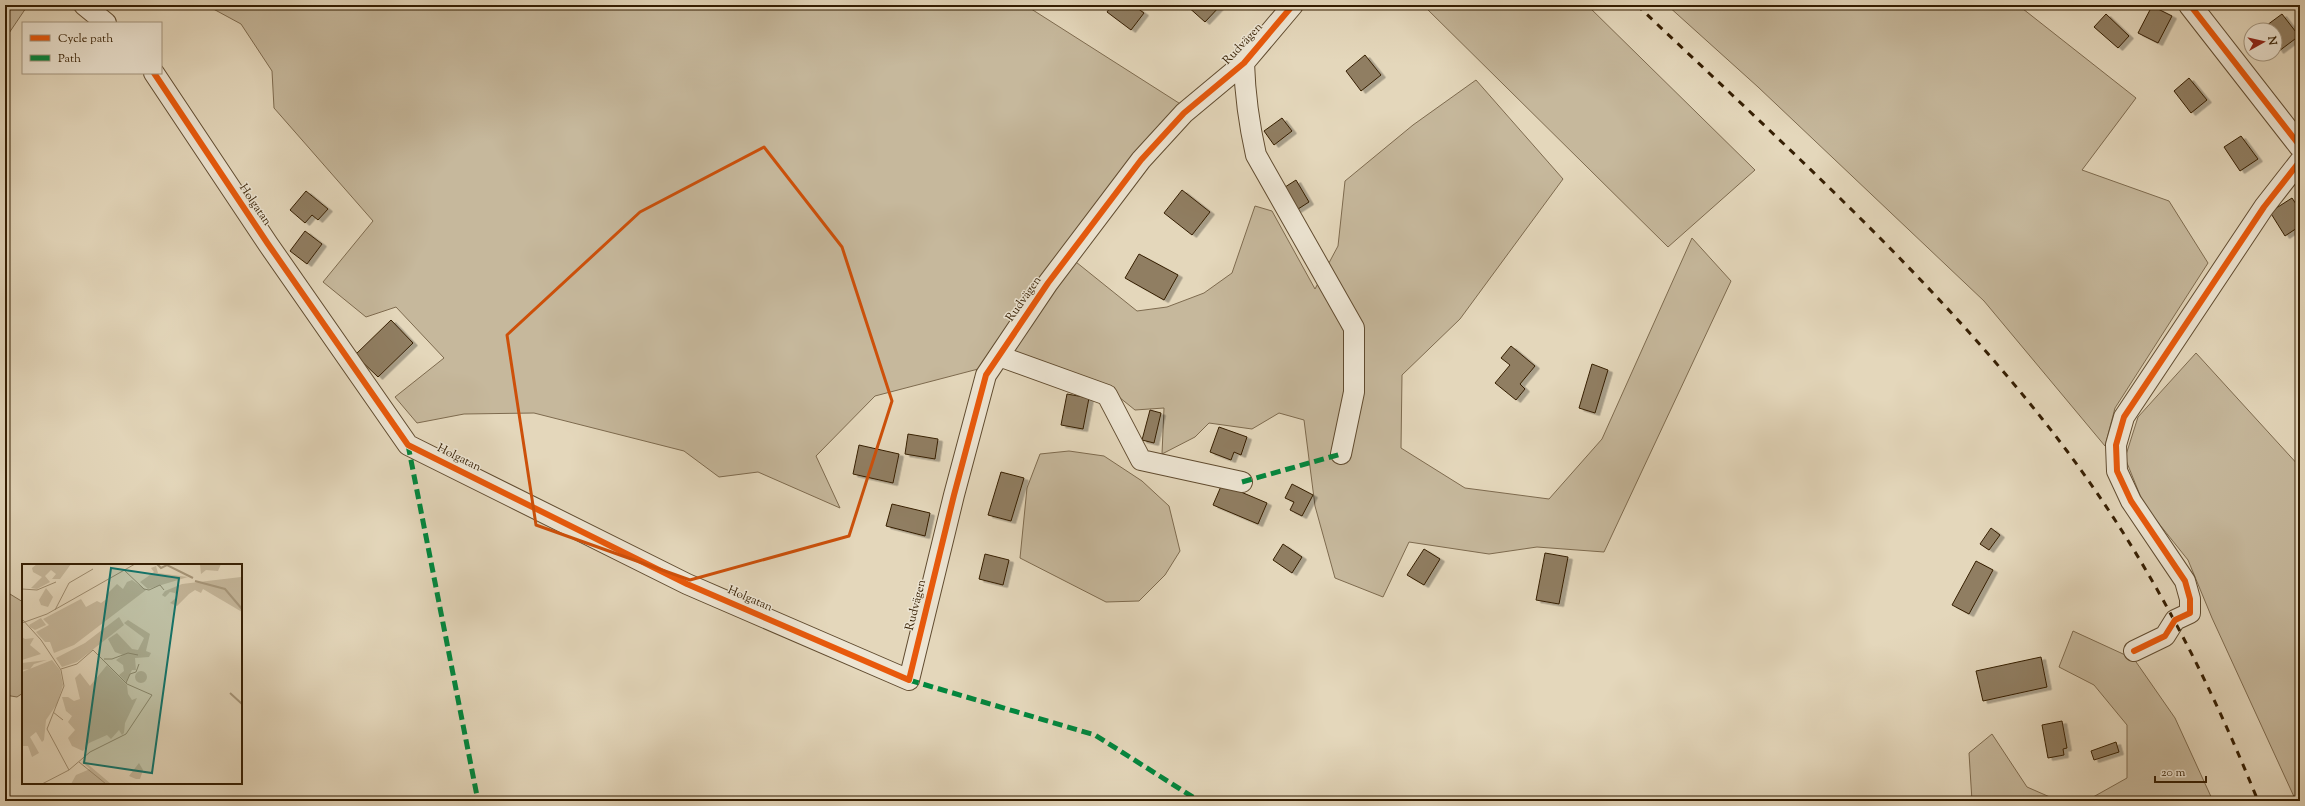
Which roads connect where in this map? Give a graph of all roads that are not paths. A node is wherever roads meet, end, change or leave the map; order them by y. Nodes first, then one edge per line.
1 (84, 5) edge
2 (1293, 5) edge
3 (2190, 5) edge
4 (105, 22) edge
5 (1244, 63) junction
6 (155, 74) edge
7 (2300, 148) edge
8 (999, 356) junction
9 (1341, 454) dead end
10 (1242, 482) dead end
11 (2134, 651) dead end
12 (909, 680) joint

1 - 4 street
2 - 5 street, Rudvägen
3 - 7 street
5 - 8 street, Rudvägen
5 - 9 street
6 - 12 street, Holgatan
7 - 11 street
8 - 10 street
8 - 12 street, Rudvägen

